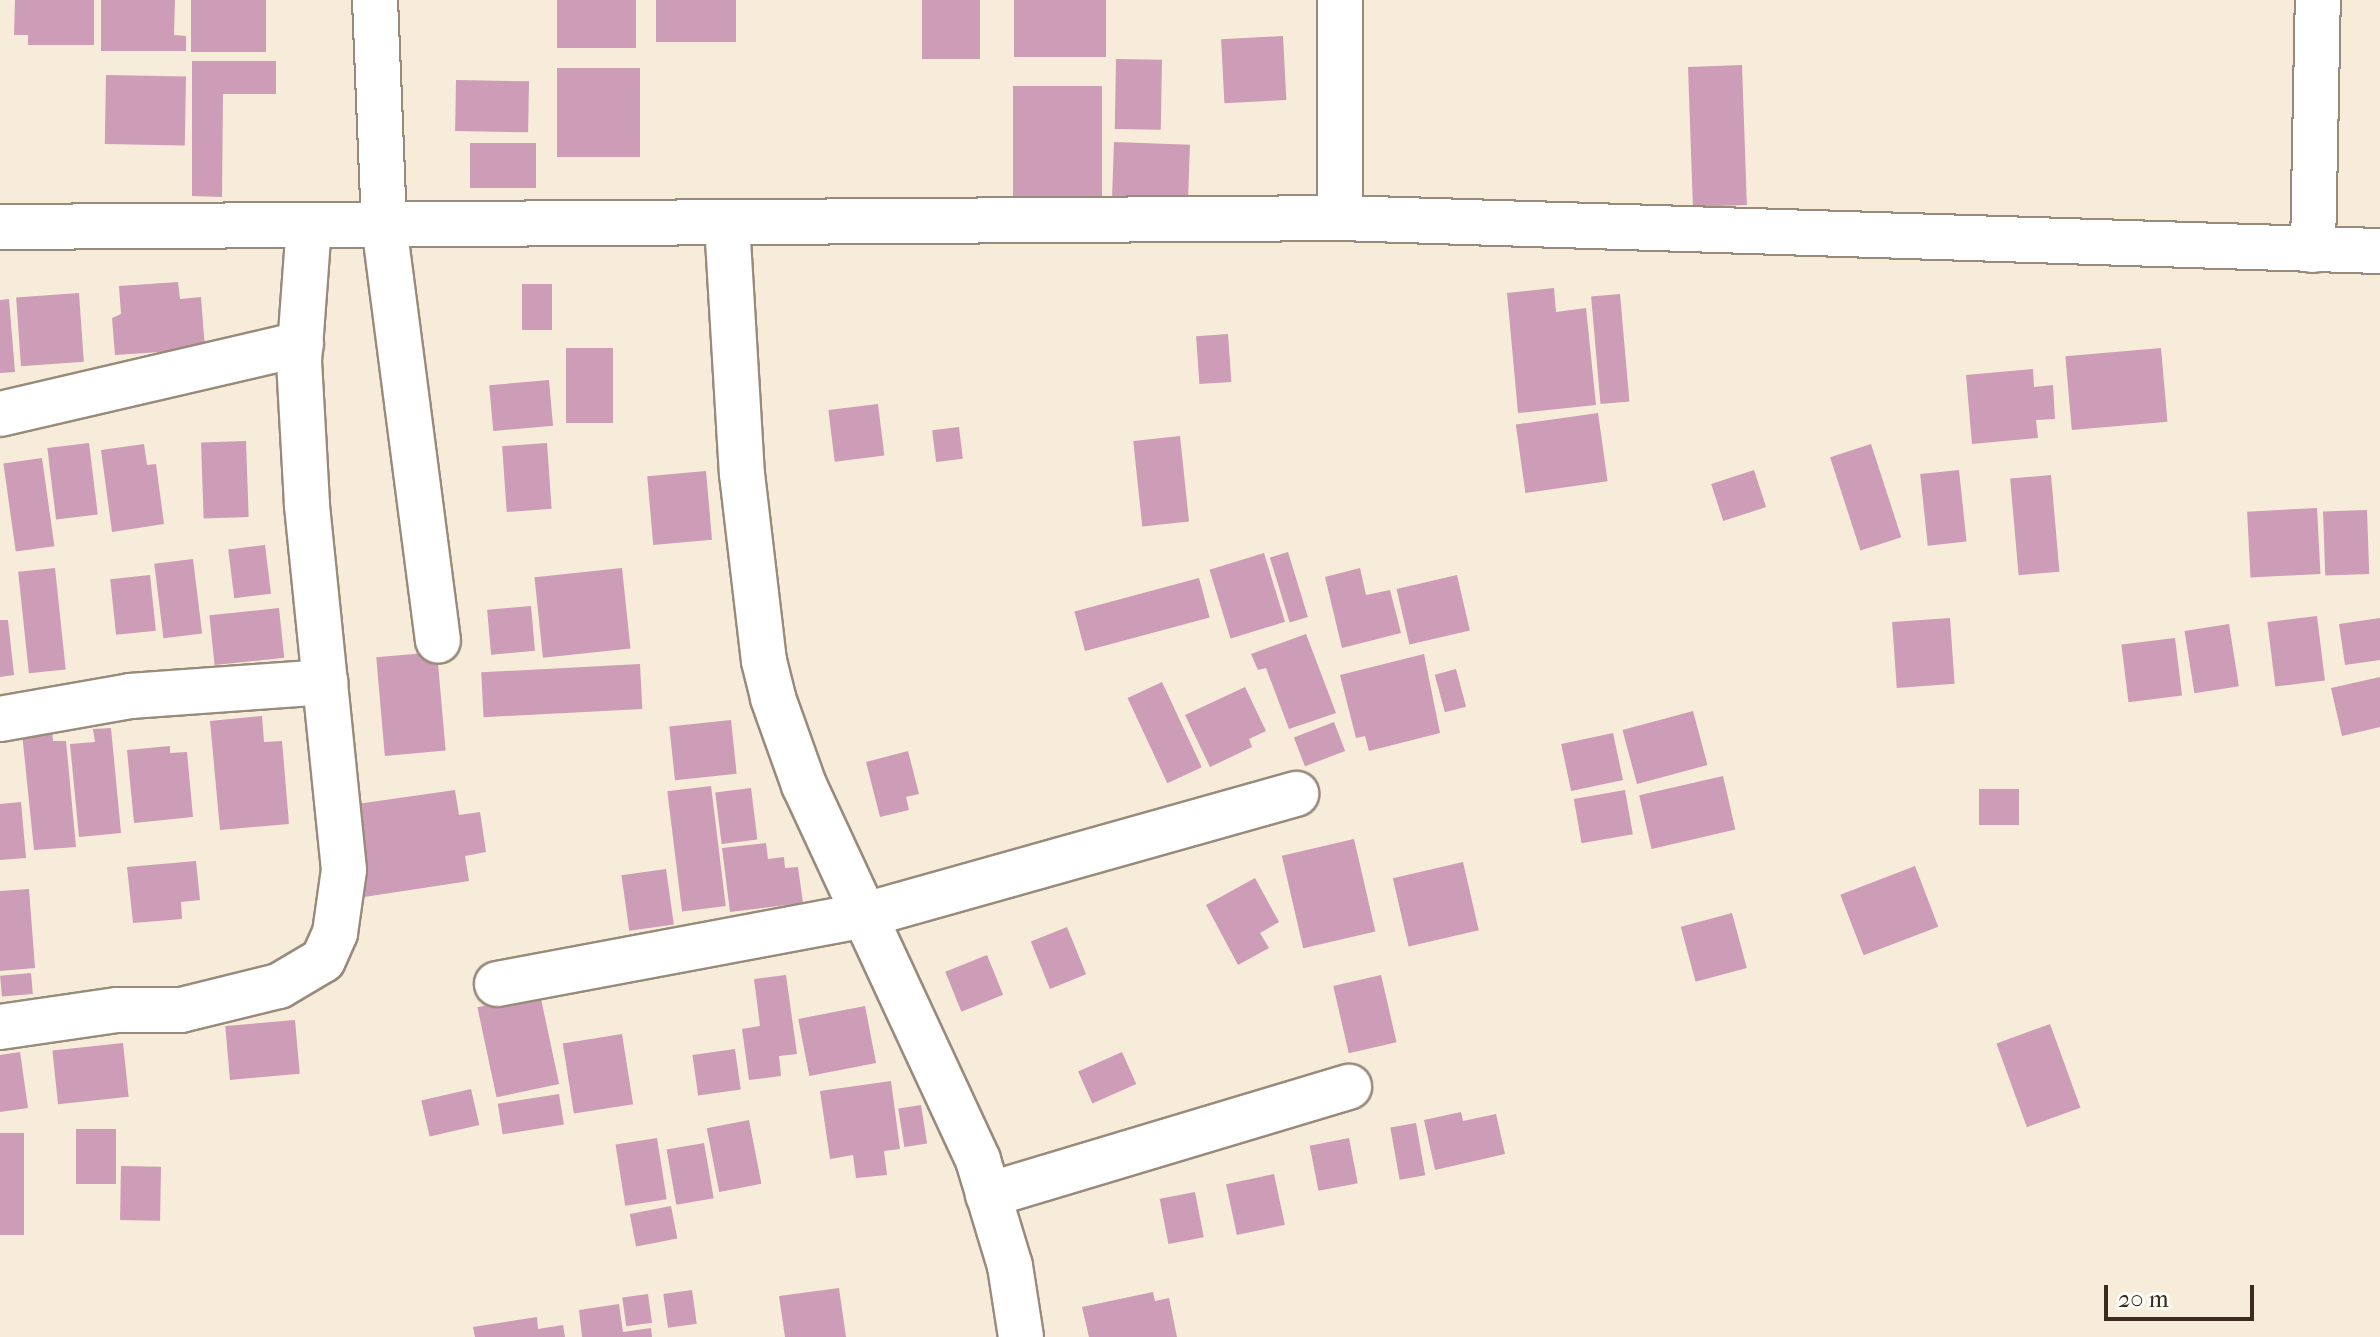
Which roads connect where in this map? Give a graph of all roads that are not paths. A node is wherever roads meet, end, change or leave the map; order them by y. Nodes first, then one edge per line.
1 (375, 0) edge
2 (1340, 0) edge
3 (2318, 0) edge
4 (1340, 218) junction
5 (727, 223) junction
6 (309, 225) junction
7 (384, 225) junction
8 (0, 227) edge
9 (2313, 250) junction
10 (2380, 251) edge
11 (301, 344) junction
12 (0, 414) edge
13 (438, 641) dead end
14 (325, 682) junction
15 (0, 719) edge
16 (1296, 794) dead end
17 (865, 915) junction
18 (497, 984) dead end
19 (0, 1027) edge
20 (1349, 1087) dead end
21 (988, 1195) junction
22 (1021, 1337) edge

1 - 7 street
2 - 4 street
3 - 9 street
4 - 5 street
4 - 9 street
5 - 7 street
5 - 17 street
6 - 7 street
6 - 8 street
6 - 11 street
7 - 13 street
9 - 10 street
11 - 12 street
11 - 14 street
14 - 15 street
14 - 19 street
16 - 17 street
17 - 18 street
17 - 21 street
20 - 21 street
21 - 22 street

